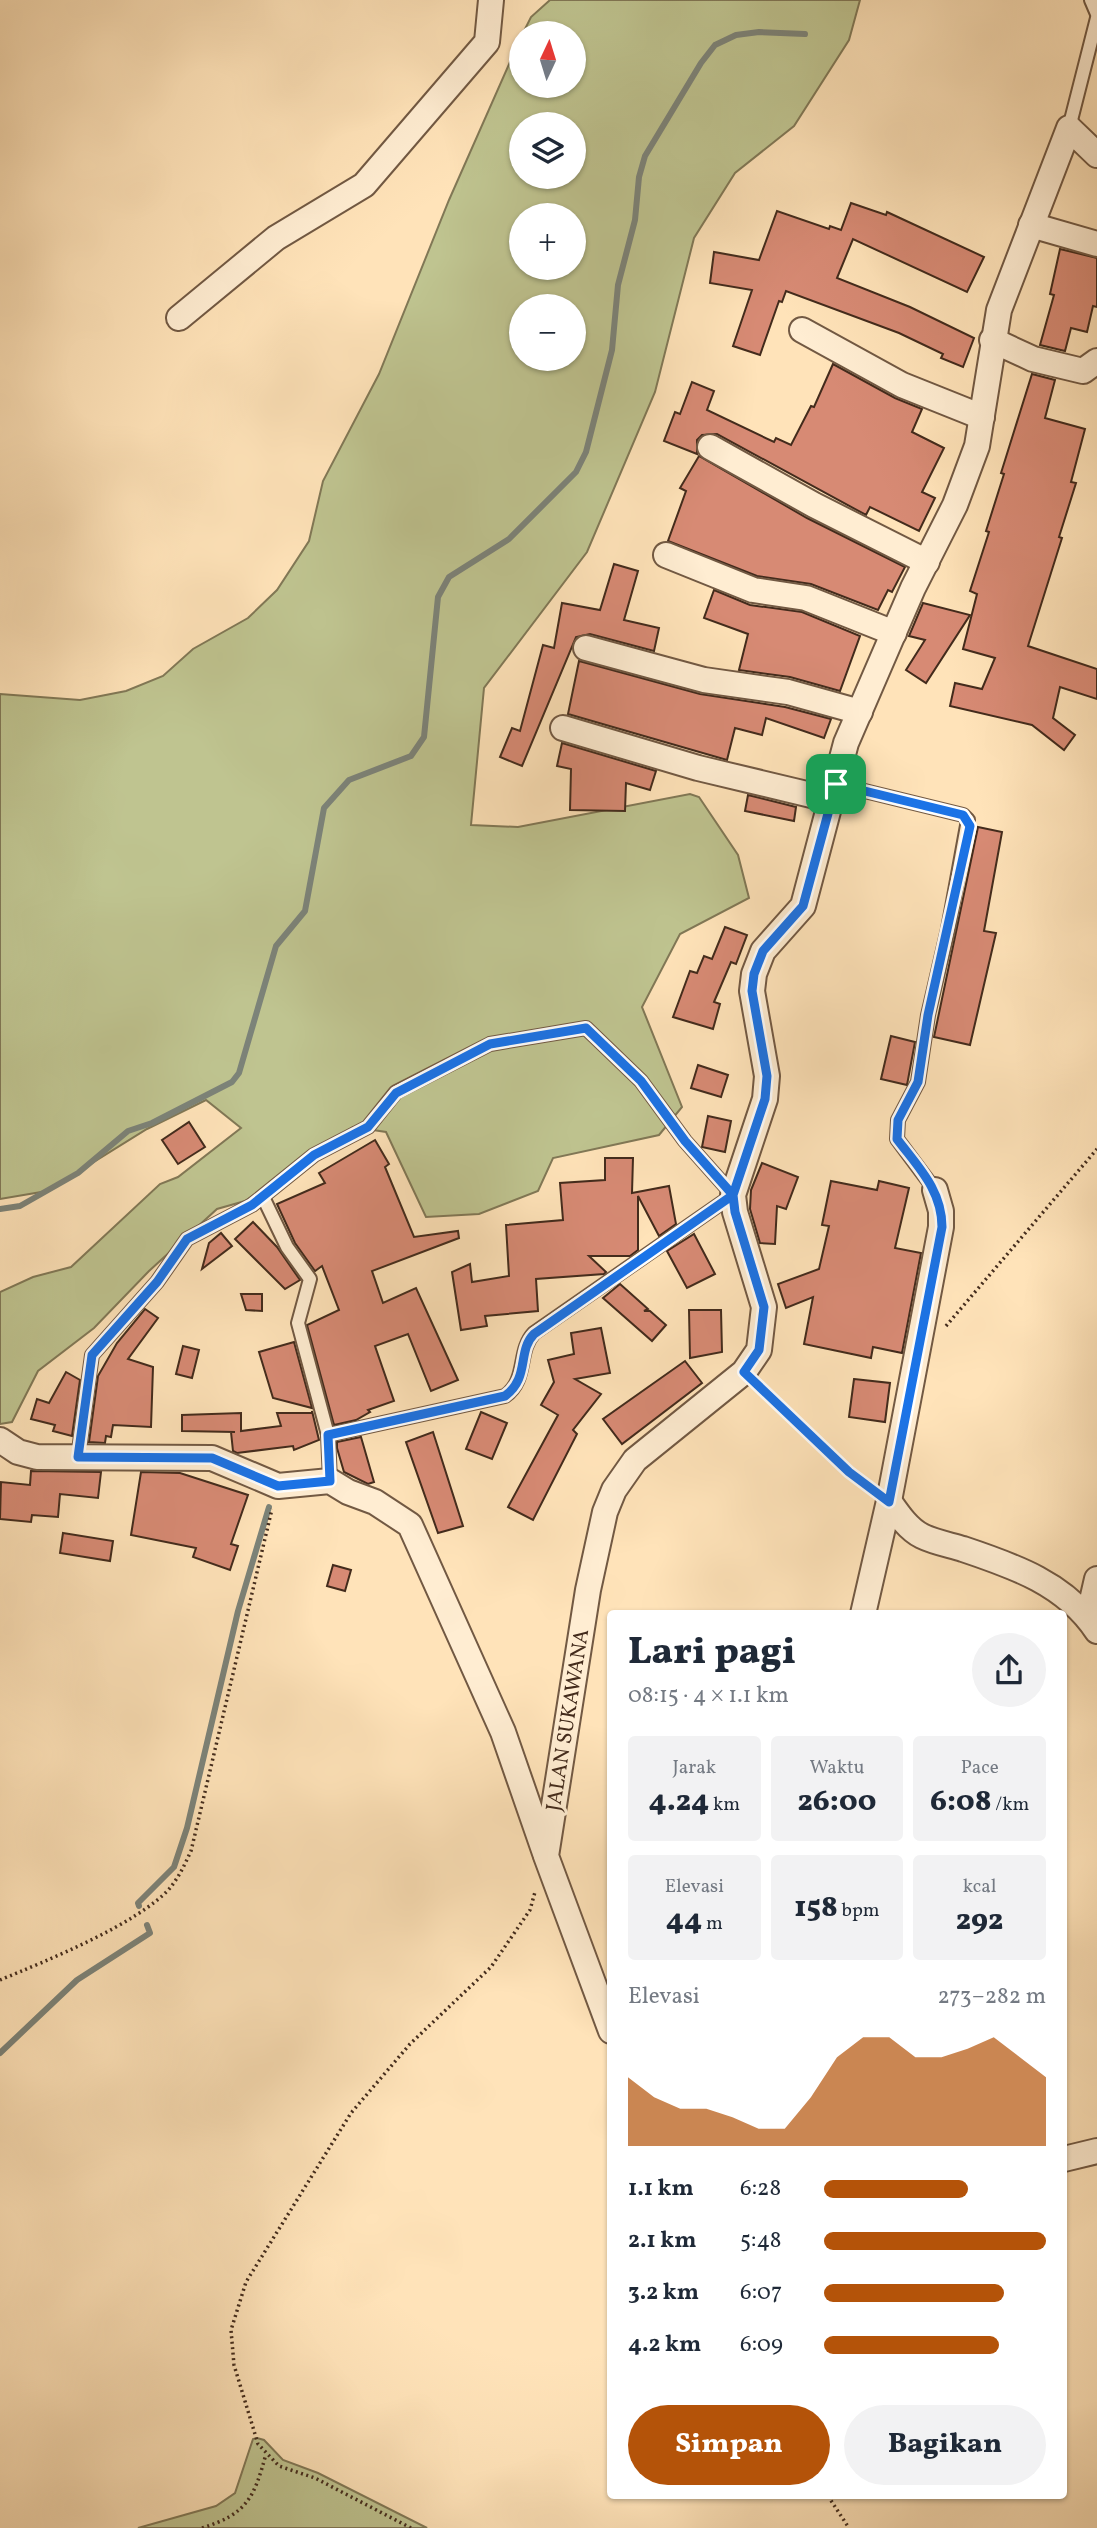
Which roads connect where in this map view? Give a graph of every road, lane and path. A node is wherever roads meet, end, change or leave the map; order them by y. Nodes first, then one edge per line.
1 (491, 0) edge
2 (1091, 0) edge
3 (1097, 16) edge
4 (1069, 128) junction
5 (1097, 155) edge
6 (1031, 225) junction
7 (1097, 244) edge
8 (179, 318) dead end
9 (802, 330) dead end
10 (992, 340) junction
11 (1097, 361) edge
12 (982, 417) junction
13 (710, 447) dead end
14 (667, 555) dead end
15 (927, 562) junction
16 (894, 633) junction
17 (586, 648) dead end
18 (860, 712) junction
19 (563, 728) dead end
20 (834, 792) junction
21 (1097, 1149) edge
22 (935, 1190) joint
23 (733, 1195) junction
24 (263, 1197) junction
25 (944, 1329) dead end
26 (744, 1372) junction
27 (328, 1435) junction
28 (0, 1440) edge
29 (78, 1457) junction
30 (330, 1481) junction
31 (278, 1486) junction
32 (889, 1502) junction
33 (1097, 1579) edge
34 (864, 1610) edge
35 (1093, 1624) edge
36 (546, 1856) junction
37 (0, 1980) edge
38 (607, 2020) edge
39 (1097, 2151) edge
40 (1067, 2158) edge
41 (267, 2453) junction
42 (830, 2499) edge
43 (202, 2528) edge
44 (411, 2528) edge
45 (849, 2528) edge

1 - 8 street
2 - 3 lane
3 - 4 lane
4 - 5 street
4 - 6 street
6 - 7 street
6 - 10 street
9 - 12 street
10 - 11 street
10 - 12 street
12 - 15 street
13 - 15 street
14 - 16 street
15 - 16 street
16 - 18 street
17 - 18 street
18 - 20 street
19 - 20 street
20 - 22 lane
20 - 23 street
21 - 25 path
22 - 32 street
23 - 24 lane
23 - 26 street, JALAN SUKAWANA
23 - 27 lane
24 - 27 lane
24 - 29 lane
26 - 32 path
26 - 36 street, JALAN SUKAWANA
27 - 30 lane
28 - 29 street
29 - 31 street
30 - 31 street
30 - 36 street
31 - 37 path
32 - 34 street
32 - 35 street
33 - 35 street
36 - 38 street, JALAN SUKAWANA
36 - 41 path
39 - 40 street
41 - 43 path
41 - 44 path
42 - 45 path

